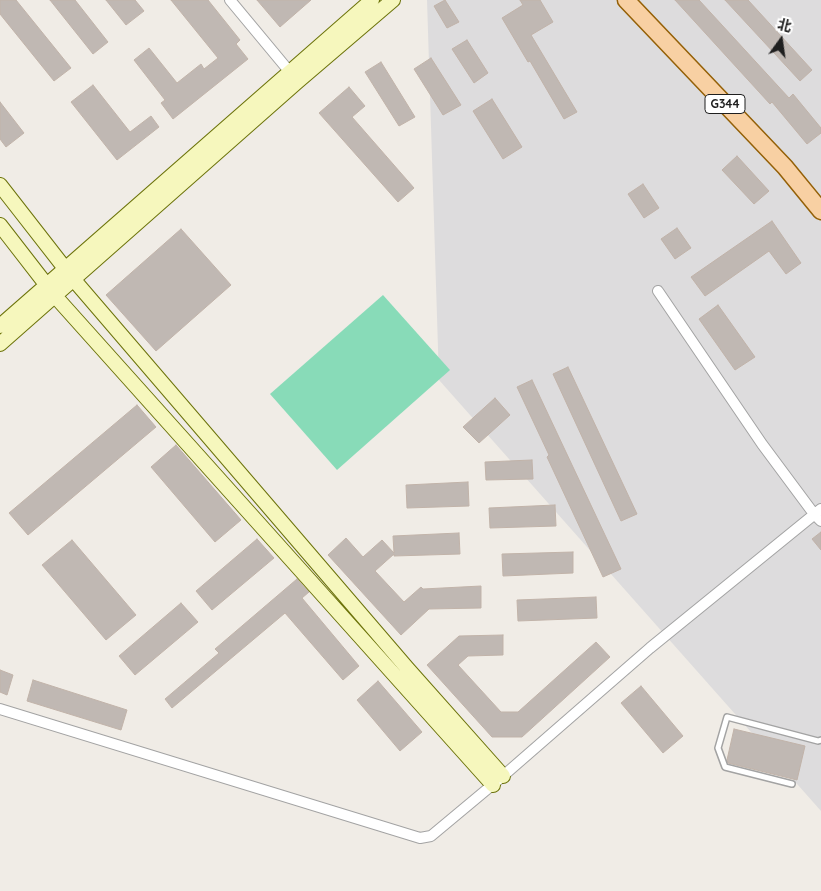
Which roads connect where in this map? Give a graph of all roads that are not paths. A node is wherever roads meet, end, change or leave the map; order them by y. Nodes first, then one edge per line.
1 (230, 0) edge
2 (372, 0) edge
3 (393, 0) edge
4 (626, 0) edge
5 (293, 77) junction
6 (0, 185) edge
7 (821, 211) edge
8 (0, 225) edge
9 (69, 274) junction
10 (51, 291) junction
11 (658, 291) dead end
12 (0, 326) edge
13 (0, 344) edge
14 (819, 515) edge
15 (0, 710) edge
16 (821, 740) edge
17 (498, 781) junction
18 (792, 784) dead end

1 - 5 street
2 - 5 main road
3 - 5 main road
4 - 7 main road, G344
5 - 9 main road
6 - 9 main road
8 - 10 main road
9 - 10 main road
9 - 17 main road
10 - 12 main road
10 - 13 main road
10 - 17 main road
11 - 14 street
14 - 17 street
15 - 17 street
16 - 18 lane

